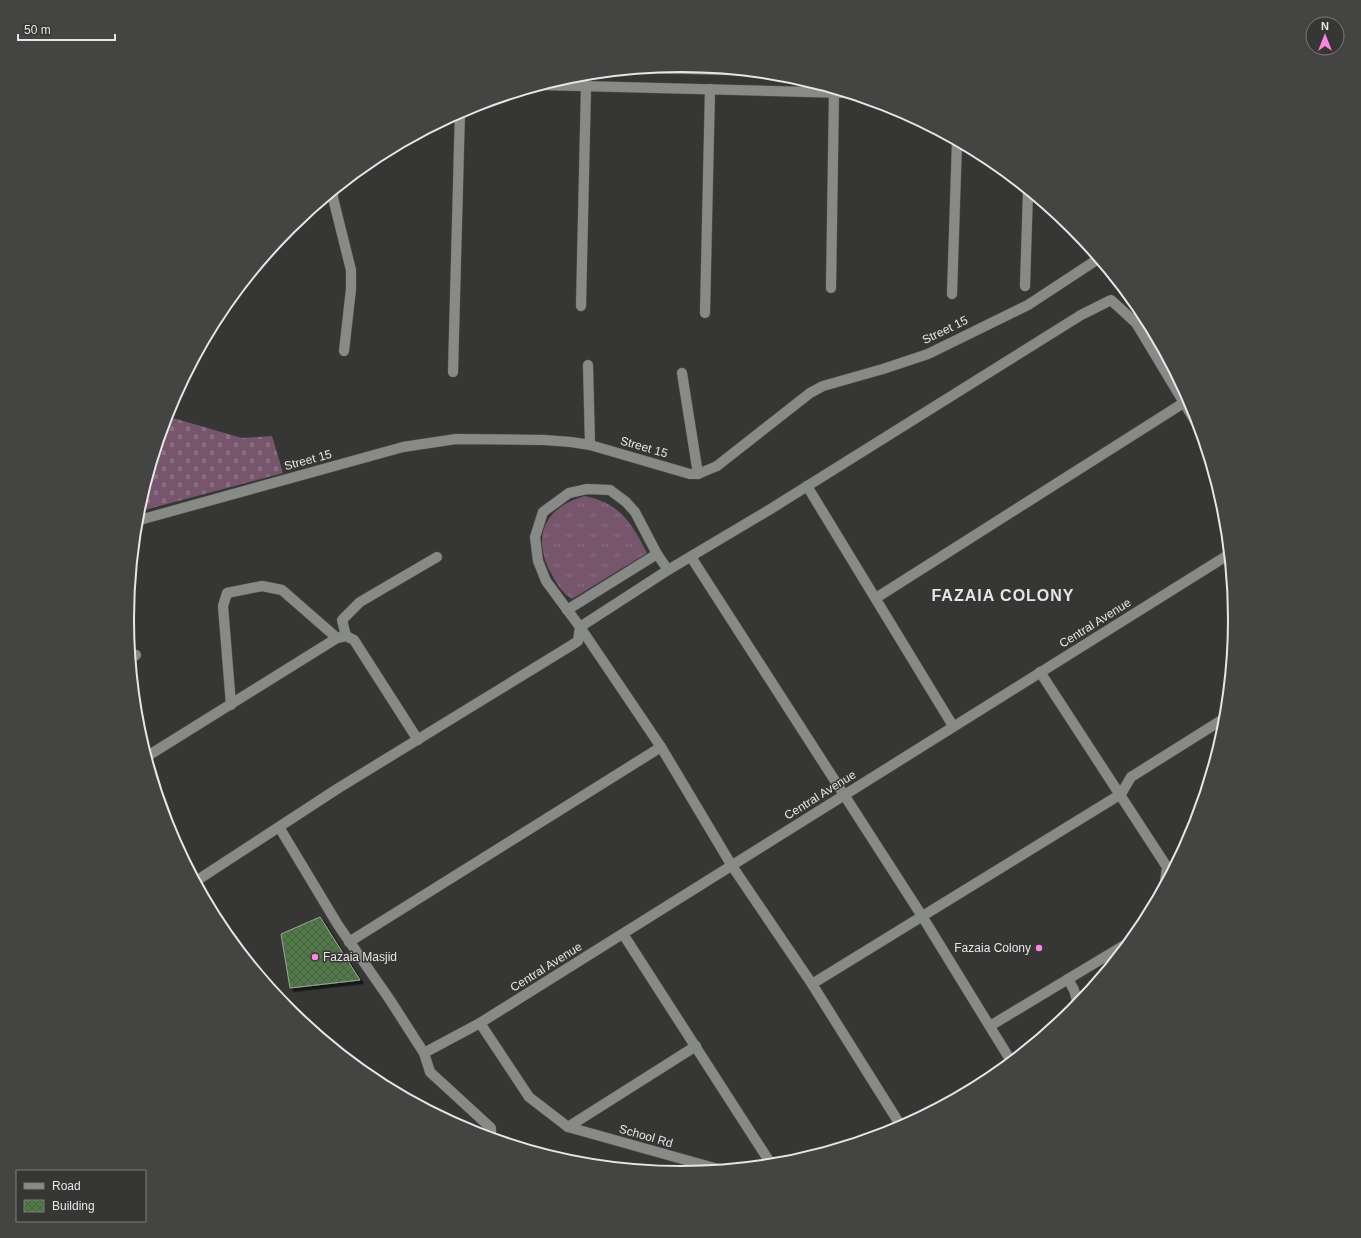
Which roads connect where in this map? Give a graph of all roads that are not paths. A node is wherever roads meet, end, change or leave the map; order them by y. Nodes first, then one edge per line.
1 (563, 85) edge
2 (586, 86) junction
3 (710, 89) junction
4 (825, 92) edge
5 (834, 95) edge
6 (460, 119) edge
7 (957, 147) edge
8 (333, 197) edge
9 (1028, 197) edge
10 (1095, 261) edge
11 (1025, 286) dead end
12 (831, 288) dead end
13 (952, 294) dead end
14 (581, 306) dead end
15 (705, 313) dead end
16 (344, 351) dead end
17 (588, 365) dead end
18 (453, 372) dead end
19 (682, 373) dead end
20 (1175, 386) edge
21 (1183, 403) edge
22 (590, 446) junction
23 (698, 474) junction
24 (807, 486) junction
25 (143, 519) edge
26 (657, 554) junction
27 (437, 556) dead end
28 (691, 557) junction
29 (1224, 558) edge
30 (668, 570) junction
31 (876, 598) junction
32 (567, 610) junction
33 (580, 627) junction
34 (341, 637) junction
35 (1040, 672) junction
36 (231, 705) junction
37 (1218, 723) edge
38 (954, 726) junction
39 (418, 740) junction
40 (661, 747) junction
41 (150, 754) edge
42 (1120, 794) junction
43 (844, 795) junction
44 (279, 827) junction
45 (732, 866) junction
46 (1167, 869) edge
47 (200, 879) edge
48 (922, 916) junction
49 (623, 934) junction
50 (349, 942) junction
51 (1115, 951) edge
52 (1068, 979) junction
53 (812, 984) junction
54 (1076, 997) edge
55 (480, 1023) junction
56 (990, 1026) junction
57 (696, 1046) junction
58 (424, 1053) junction
59 (1009, 1056) edge
60 (898, 1121) edge
61 (568, 1127) junction
62 (491, 1132) edge
63 (767, 1159) edge
64 (705, 1165) edge

1 - 2 street
2 - 3 street
2 - 14 street
3 - 4 street
3 - 15 street
5 - 12 street
6 - 18 street
7 - 13 street
8 - 16 street
9 - 11 street
10 - 23 street, Street 15
17 - 22 street
19 - 23 street
20 - 24 street
21 - 31 street
22 - 23 street, Street 15
22 - 25 street, Street 15
24 - 28 street
24 - 31 street
26 - 30 street
26 - 32 street
26 - 32 street
27 - 34 street
28 - 30 street
28 - 43 street
29 - 35 street, Central Avenue
30 - 33 street
31 - 38 street
32 - 33 street
33 - 39 street
33 - 40 street
34 - 36 street
34 - 36 street
34 - 39 street
35 - 38 street, Central Avenue
35 - 42 street
36 - 41 street
37 - 42 street
38 - 43 street, Central Avenue
39 - 44 street
40 - 45 street
40 - 50 street
42 - 46 street
42 - 48 street
43 - 45 street, Central Avenue
43 - 48 street
44 - 47 street
44 - 50 street
45 - 49 street, Central Avenue
45 - 53 street
48 - 53 street
48 - 56 street
49 - 55 street, Central Avenue
49 - 57 street
50 - 58 street
51 - 52 street
52 - 54 street
52 - 56 street
53 - 60 street
55 - 58 street, Central Avenue
55 - 61 street
56 - 59 street
57 - 61 street
57 - 63 street
58 - 62 street
61 - 64 street, School Rd

